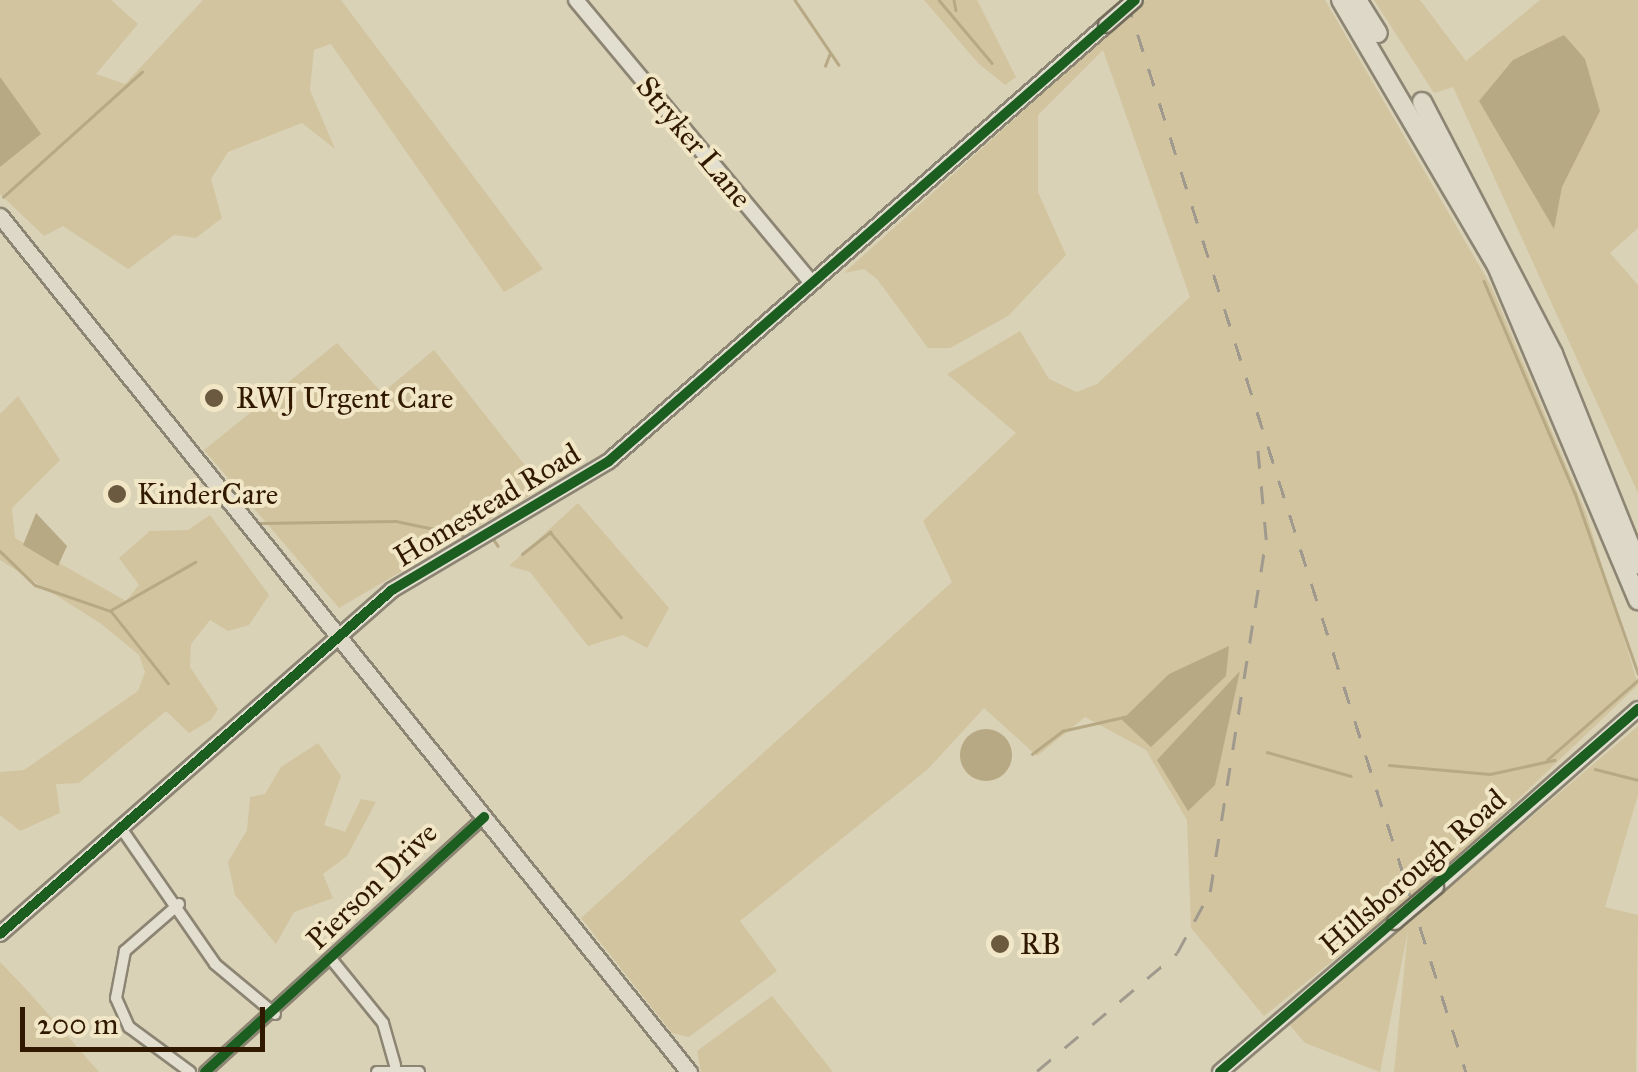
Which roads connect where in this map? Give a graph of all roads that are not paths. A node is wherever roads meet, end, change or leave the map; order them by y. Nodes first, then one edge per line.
1 (576, 0) edge
2 (1135, 0) edge
3 (1342, 0) edge
4 (1357, 0) edge
5 (0, 216) edge
6 (812, 283) junction
7 (1638, 565) edge
8 (1638, 600) edge
9 (337, 634) junction
10 (1638, 709) edge
11 (484, 817) junction
12 (121, 828) junction
13 (179, 904) junction
14 (0, 934) edge
15 (332, 960) junction
16 (275, 1014) junction
17 (396, 1066) junction
18 (190, 1072) edge
19 (205, 1072) edge
20 (377, 1072) edge
21 (419, 1072) edge
22 (689, 1072) edge
23 (1220, 1072) edge

1 - 6 street, Stryker Lane
2 - 6 street, Homestead Road, bridge
3 - 8 highway
4 - 7 highway
5 - 9 main road
6 - 9 street, Homestead Road
9 - 11 main road
9 - 12 street, Homestead Road
10 - 23 street, Hillsborough Road, bridge
11 - 15 street, Pierson Drive
11 - 22 main road
12 - 13 street
12 - 14 street, Homestead Road
13 - 16 street
13 - 18 street
15 - 16 street, Pierson Drive
15 - 17 street
16 - 19 street, Pierson Drive
17 - 20 street
17 - 21 street

